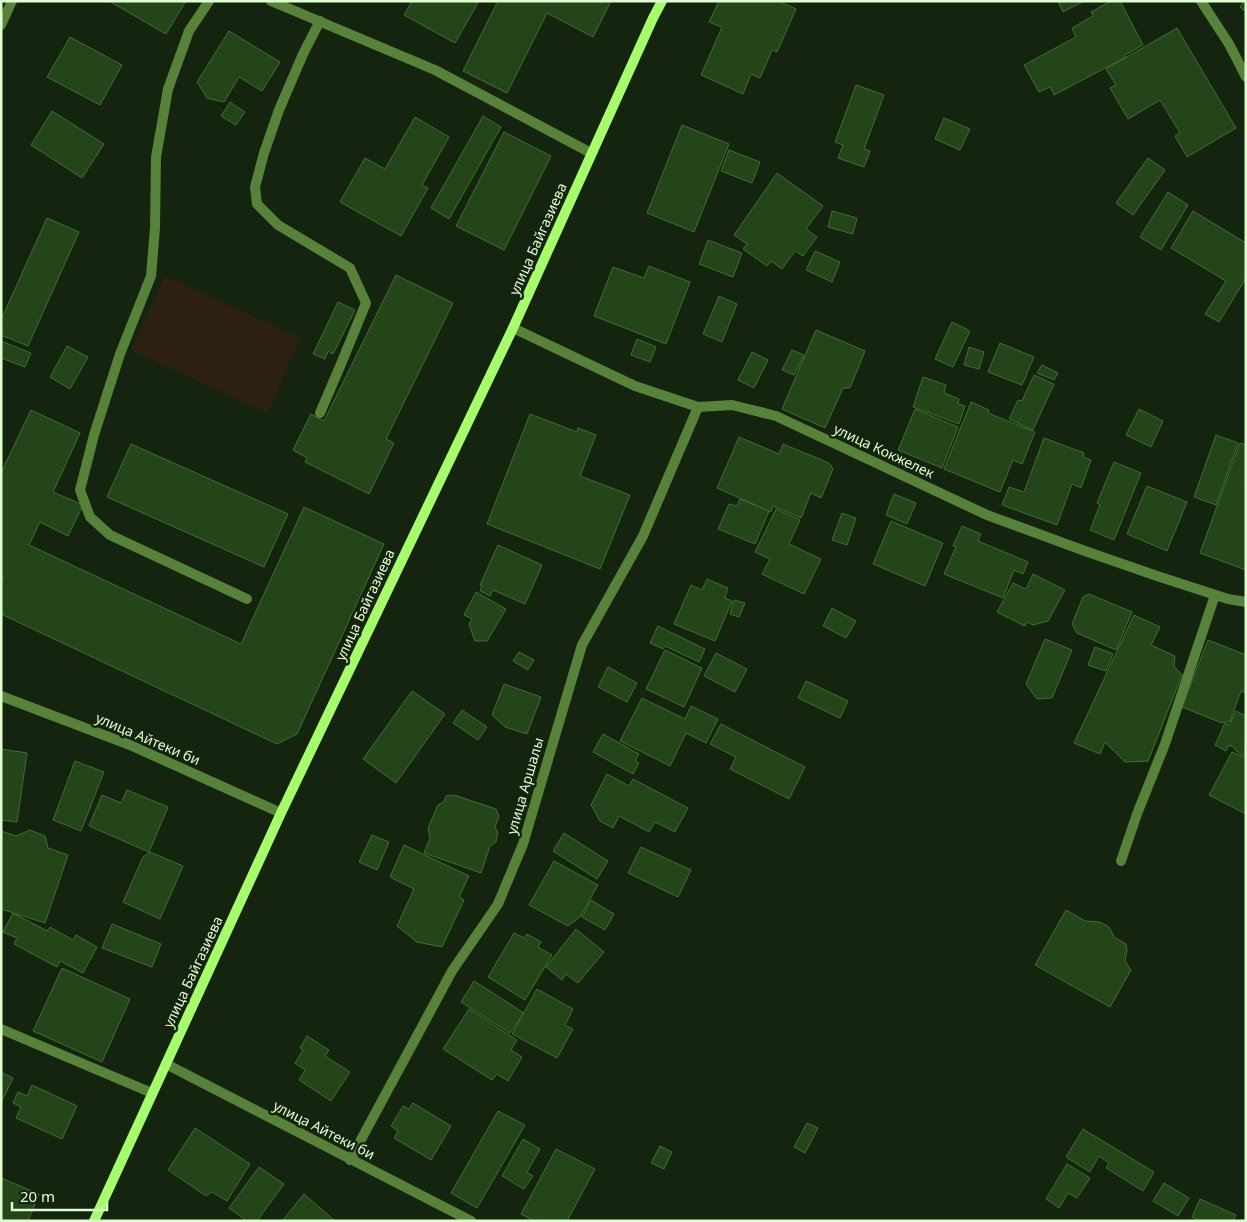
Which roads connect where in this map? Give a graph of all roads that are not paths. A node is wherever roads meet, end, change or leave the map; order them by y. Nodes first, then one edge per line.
1 (12, 1) edge
2 (209, 1) edge
3 (271, 1) edge
4 (662, 1) edge
5 (1201, 1) edge
6 (320, 21) junction
7 (1, 25) edge
8 (1246, 77) edge
9 (592, 153) junction
10 (513, 328) junction
11 (698, 407) junction
12 (320, 413) dead end
13 (1215, 595) junction
14 (247, 599) dead end
15 (1246, 602) edge
16 (1, 696) edge
17 (281, 813) junction
18 (1121, 861) dead end
19 (1, 1029) edge
20 (166, 1064) junction
21 (152, 1093) junction
22 (350, 1160) junction
23 (94, 1221) edge
24 (471, 1221) edge

1 - 7 street
2 - 14 street
3 - 6 street
4 - 9 main road, улица Байгазиева
5 - 8 street
6 - 9 street
6 - 12 street
9 - 10 main road, улица Байгазиева
10 - 11 street, улица Кокжелек
10 - 17 main road, улица Байгазиева
11 - 13 street, улица Кокжелек
11 - 22 street, улица Аршалы
13 - 15 street, улица Кокжелек
13 - 18 street
16 - 17 street, улица Айтеки би
17 - 20 main road, улица Байгазиева
19 - 21 street
20 - 21 main road, улица Байгазиева
20 - 22 street, улица Айтеки би
21 - 23 main road, улица Байгазиева
22 - 24 street, улица Айтеки би

